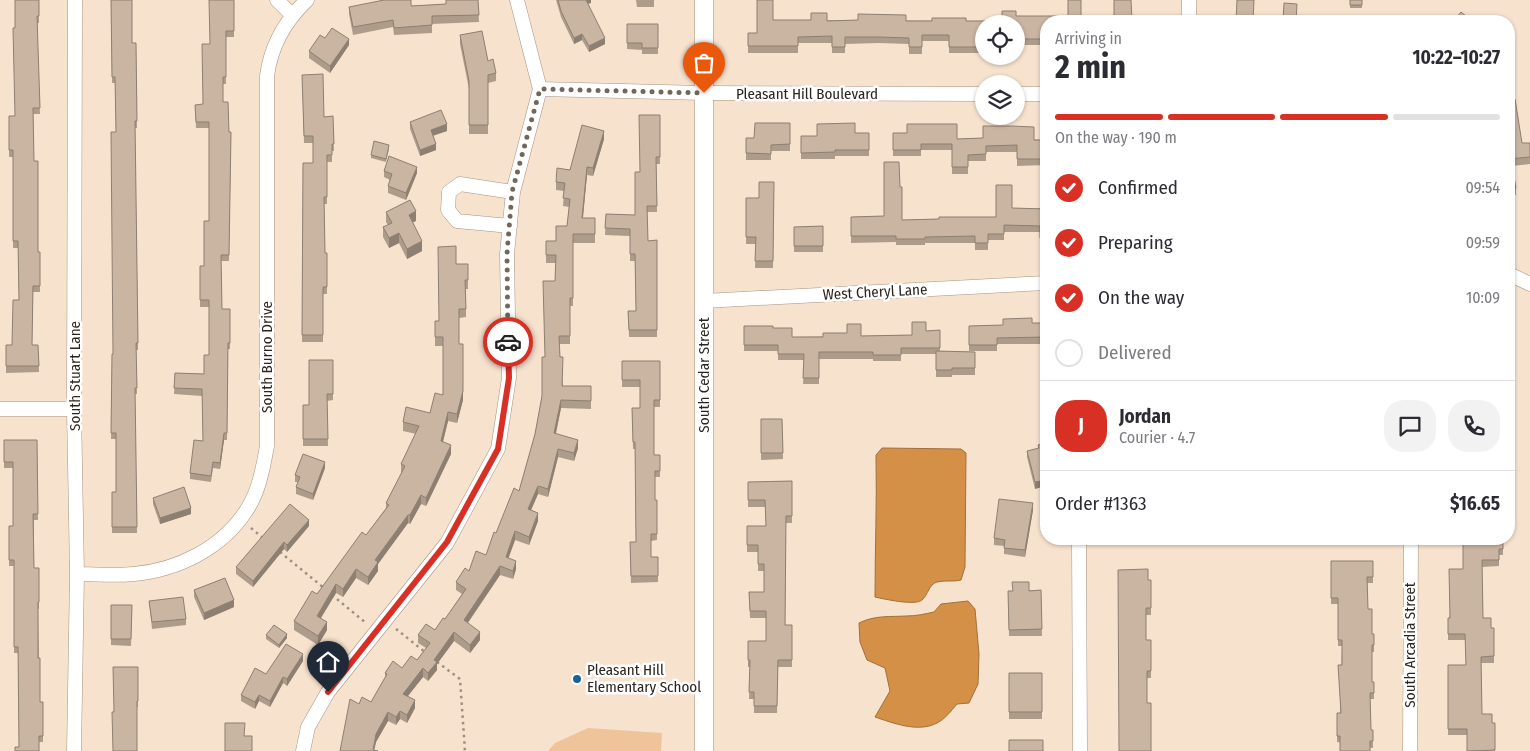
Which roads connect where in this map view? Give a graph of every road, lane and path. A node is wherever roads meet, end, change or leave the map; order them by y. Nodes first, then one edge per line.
1 (75, 0) edge
2 (277, 0) edge
3 (307, 0) edge
4 (517, 0) edge
5 (704, 0) edge
6 (1189, 0) edge
7 (292, 15) junction
8 (1189, 15) edge
9 (540, 89) junction
10 (704, 93) junction
11 (975, 94) edge
12 (1025, 94) edge
13 (1040, 94) edge
14 (512, 192) junction
15 (510, 226) junction
16 (1515, 277) edge
17 (1040, 283) edge
18 (1530, 284) edge
19 (704, 301) junction
20 (0, 409) edge
21 (74, 409) junction
22 (240, 519) junction
23 (270, 544) edge
24 (1079, 545) edge
25 (1411, 545) edge
26 (278, 550) edge
27 (77, 574) junction
28 (381, 626) junction
29 (430, 656) edge
30 (437, 662) edge
31 (74, 751) edge
32 (303, 751) edge
33 (466, 751) edge
34 (704, 751) edge
35 (1080, 751) edge
36 (1410, 751) edge

1 - 21 street, South Stuart Lane
2 - 7 street
3 - 7 street, South Burno Drive
4 - 9 street
5 - 10 street, South Cedar Street
6 - 8 street
7 - 22 street, South Burno Drive
9 - 10 street, Pleasant Hill Boulevard
9 - 14 street
10 - 11 street, Pleasant Hill Boulevard
10 - 19 street, South Cedar Street
12 - 13 street
14 - 15 street
14 - 15 street
15 - 28 street
16 - 18 street
17 - 19 street, West Cheryl Lane
19 - 34 street, South Cedar Street
20 - 21 street
21 - 27 street, South Stuart Lane
22 - 23 path
22 - 27 street, South Burno Drive
24 - 35 street
25 - 36 street, South Arcadia Street
26 - 28 path
27 - 31 street, South Stuart Lane
28 - 29 path
28 - 32 street
30 - 33 path

